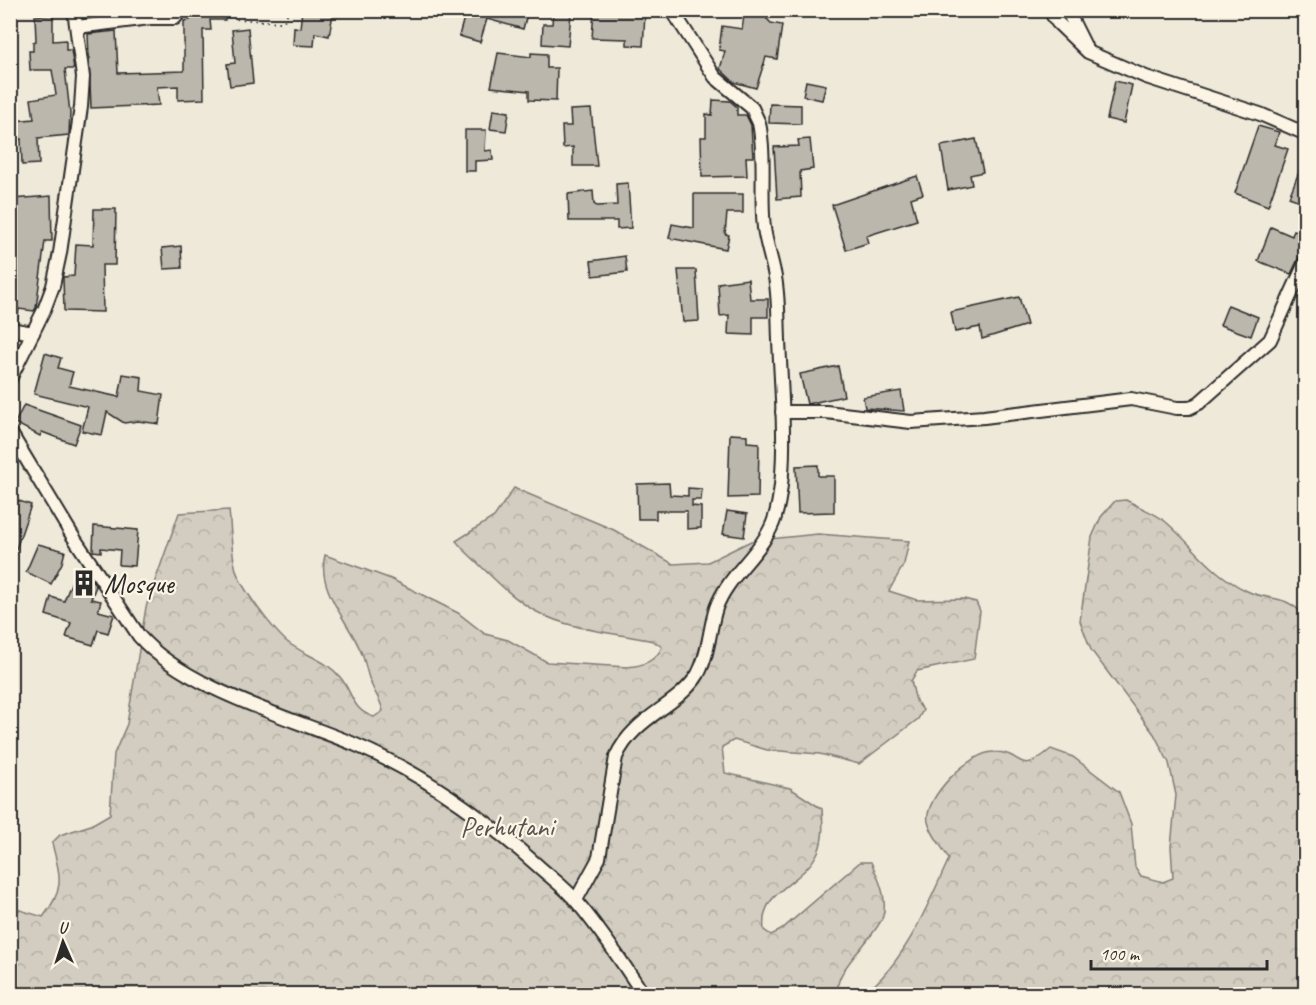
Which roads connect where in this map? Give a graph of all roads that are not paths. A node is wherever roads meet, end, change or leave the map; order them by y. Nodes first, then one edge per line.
1 (74, 10) edge
2 (181, 10) edge
3 (672, 10) edge
4 (1049, 10) edge
5 (1067, 10) edge
6 (77, 27) junction
7 (1088, 52) junction
8 (1305, 134) edge
9 (1305, 261) edge
10 (10, 329) edge
11 (33, 333) junction
12 (10, 379) edge
13 (782, 412) junction
14 (10, 432) edge
15 (576, 900) junction
16 (643, 994) edge

1 - 6 street
2 - 6 street
3 - 13 street
4 - 7 street
5 - 7 street
6 - 11 street
7 - 8 street
9 - 13 street
10 - 11 street
11 - 12 street
13 - 15 street
14 - 15 street
15 - 16 street

